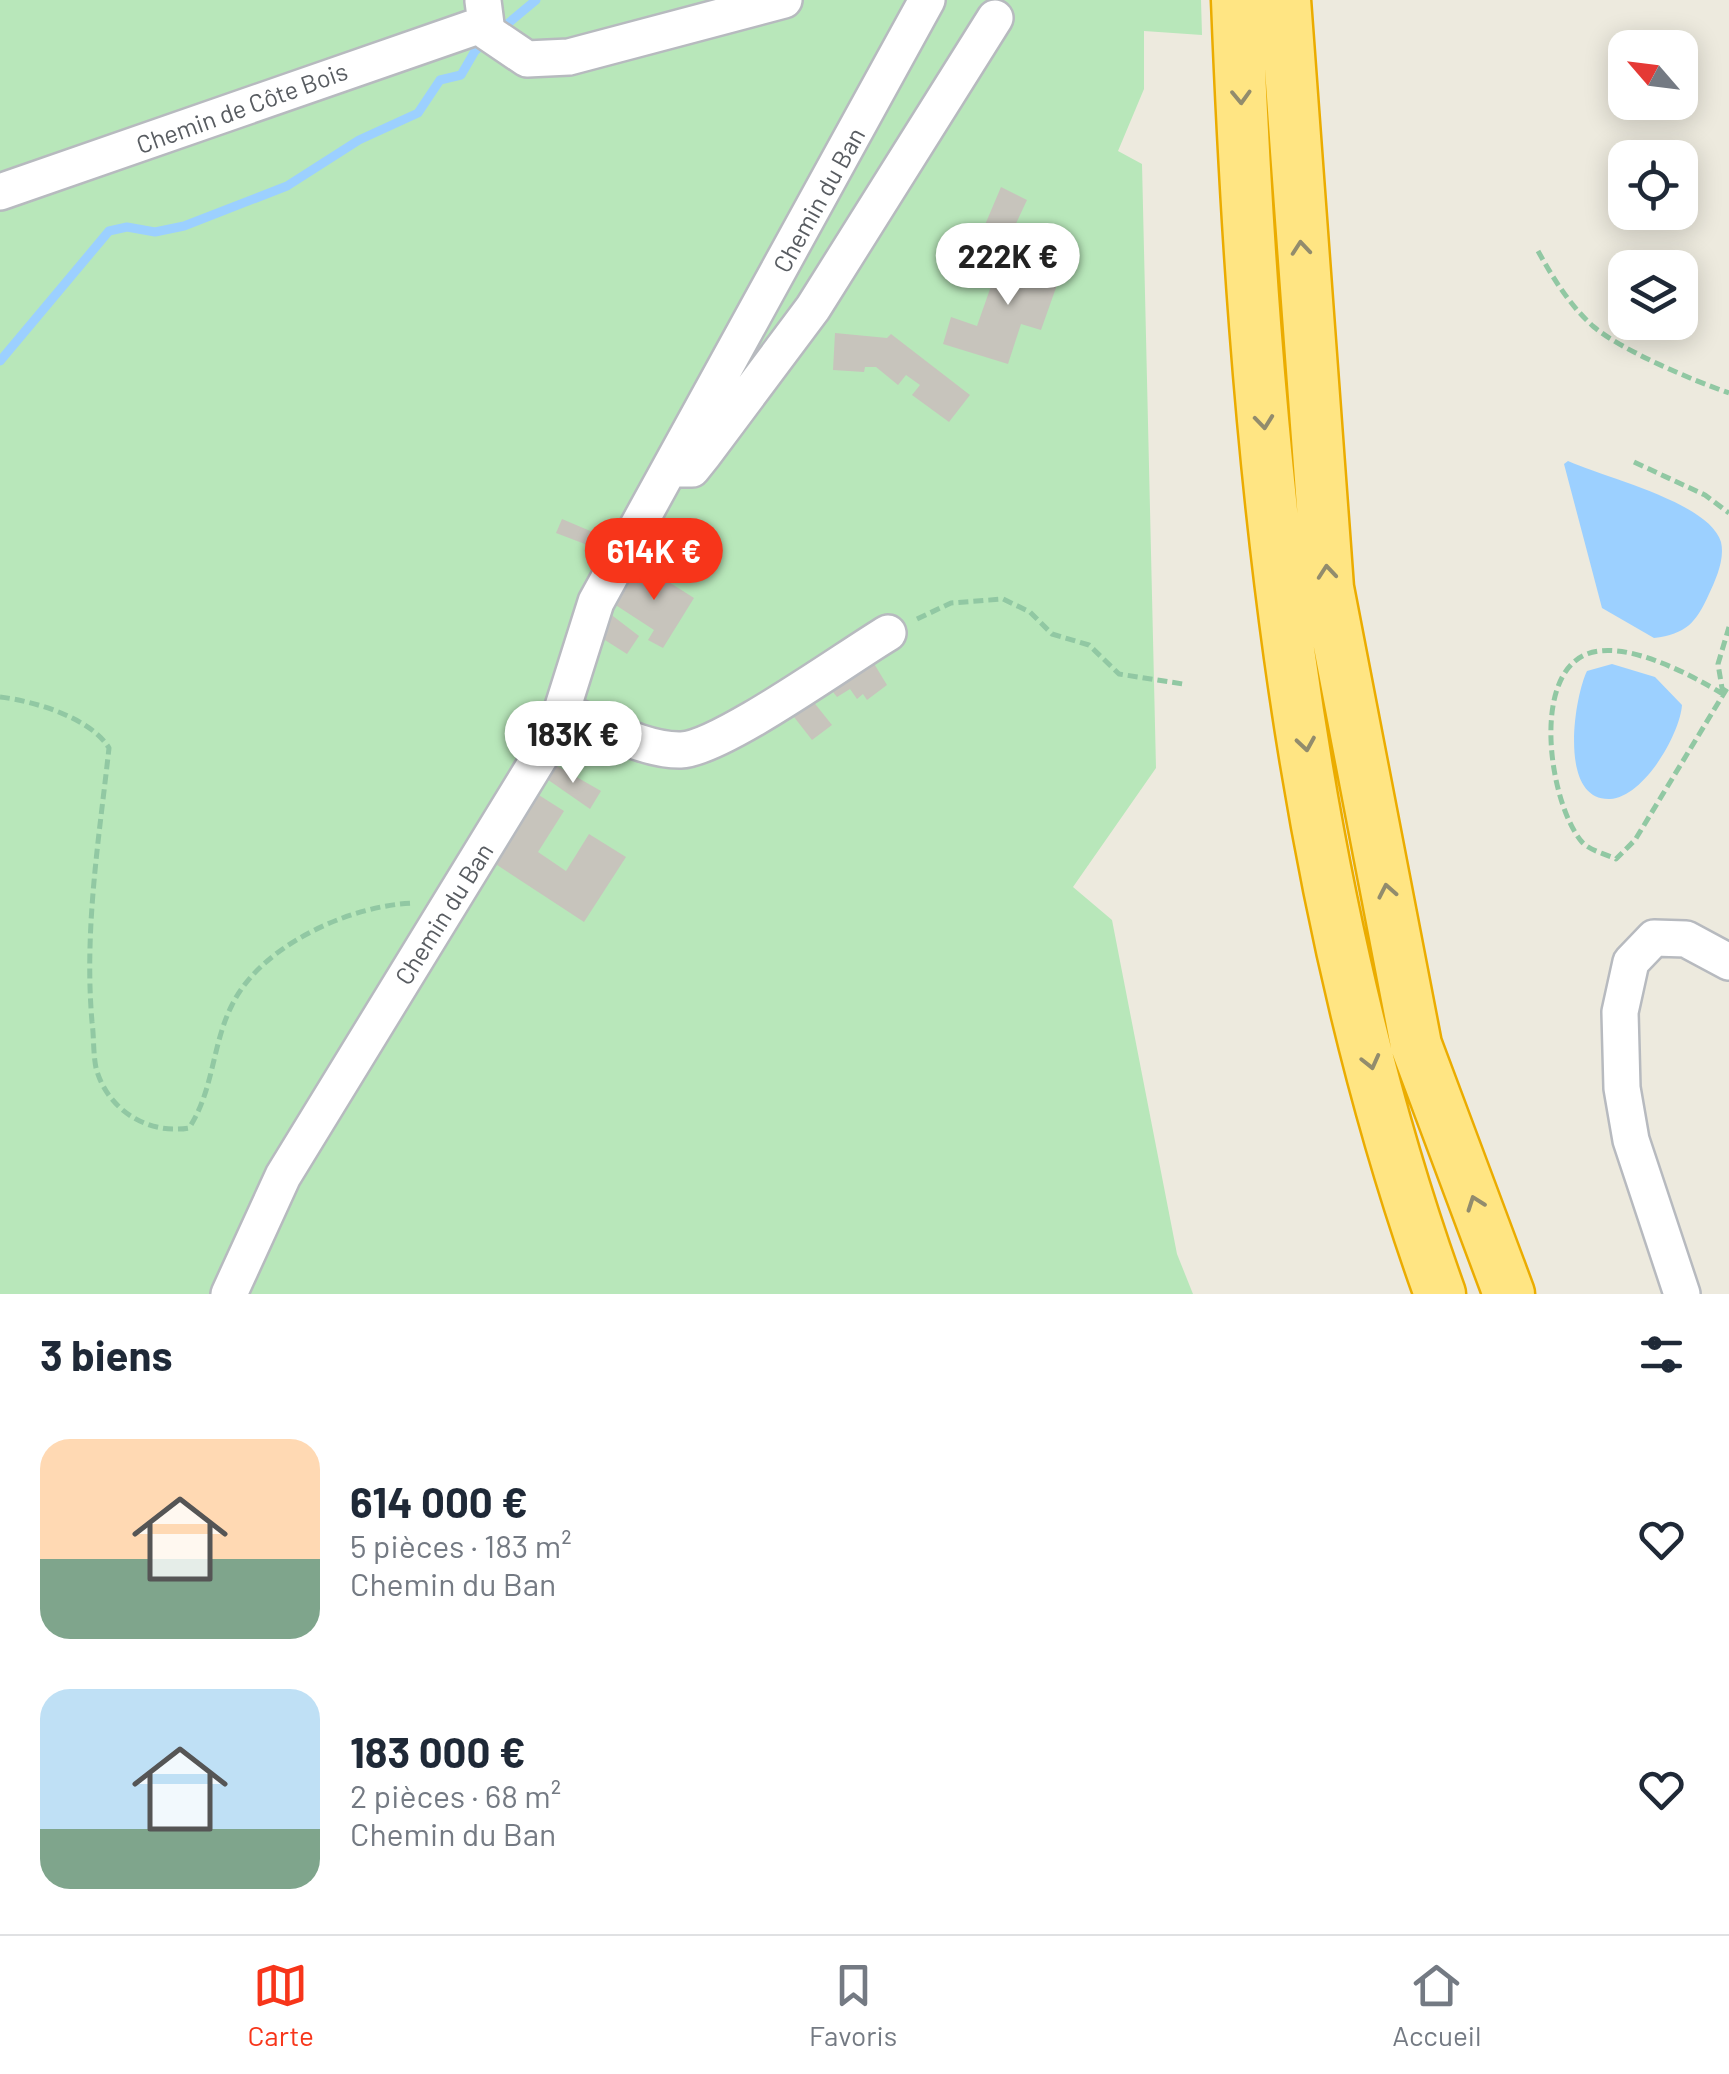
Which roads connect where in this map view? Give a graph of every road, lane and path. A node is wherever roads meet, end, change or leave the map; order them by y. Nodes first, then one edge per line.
1 (784, 0) edge
2 (927, 0) edge
3 (1236, 0) edge
4 (1285, 0) edge
5 (995, 18) dead end
6 (488, 25) edge
7 (0, 192) edge
8 (1538, 251) dead end
9 (1729, 393) edge
10 (1634, 462) dead end
11 (673, 466) junction
12 (1729, 513) edge
13 (1729, 627) edge
14 (888, 633) joint
15 (1183, 684) dead end
16 (1729, 686) edge
17 (1724, 694) junction
18 (0, 697) edge
19 (564, 712) junction
20 (445, 912) junction
21 (1729, 962) edge
22 (229, 1294) edge
23 (1440, 1294) edge
24 (1509, 1294) edge
25 (1682, 1294) edge

1 - 6 street, Chemin de Côte Bois
2 - 11 street, Chemin du Ban
3 -> 23 highway
24 -> 4 highway
5 - 11 street
6 - 7 street, Chemin de Côte Bois
8 - 9 path
10 - 12 path
11 - 19 street, Chemin du Ban
13 - 17 path
14 - 15 path
14 - 19 street
16 - 17 path
17 - 17 path
18 - 20 path
19 - 20 street, Chemin du Ban
20 - 22 street, Chemin du Ban
21 - 25 street

